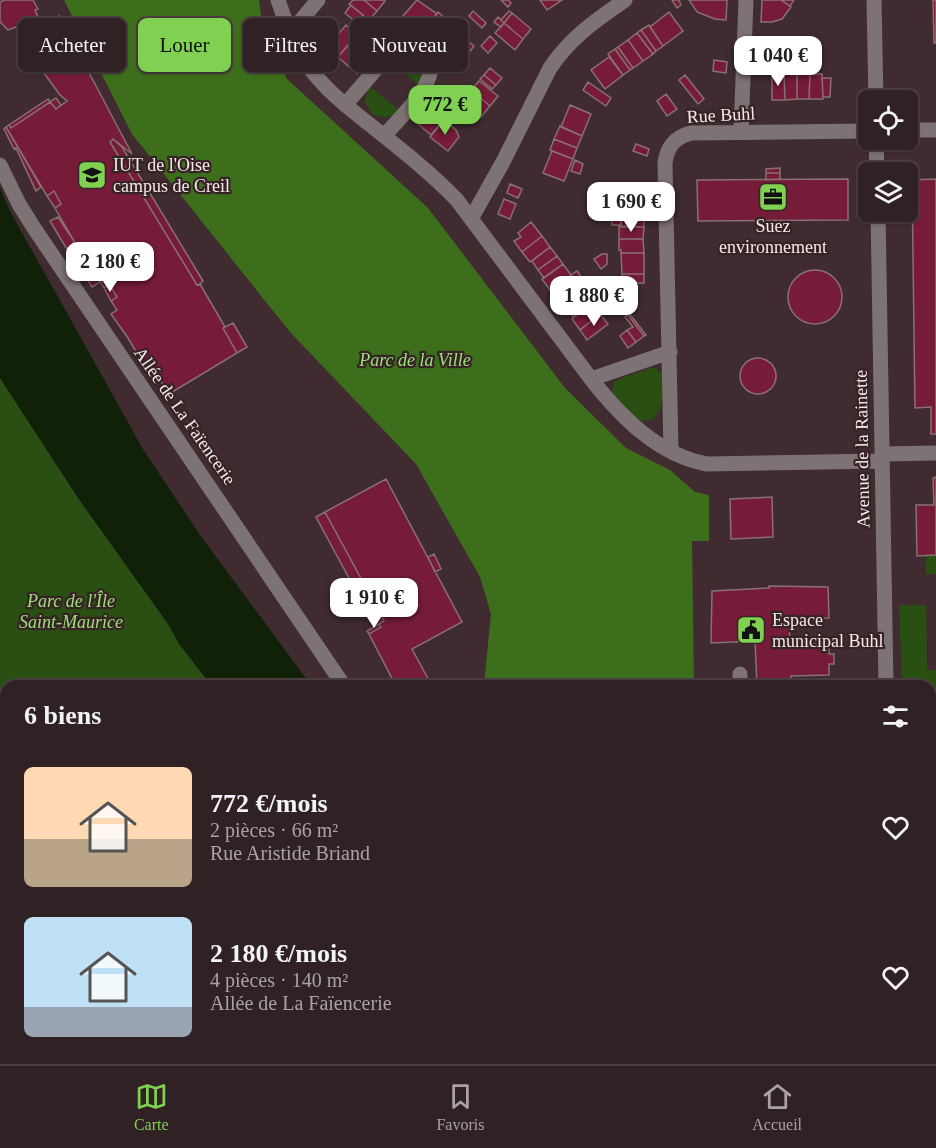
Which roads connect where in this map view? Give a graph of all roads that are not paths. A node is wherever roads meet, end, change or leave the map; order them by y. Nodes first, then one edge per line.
1 (278, 0) edge
2 (318, 0) edge
3 (625, 0) edge
4 (746, 0) edge
5 (874, 0) edge
6 (285, 18) edge
7 (303, 18) edge
8 (313, 72) edge
9 (876, 90) edge
10 (345, 105) junction
11 (918, 130) edge
12 (936, 130) edge
13 (858, 131) edge
14 (741, 132) junction
15 (384, 136) junction
16 (0, 165) edge
17 (471, 219) junction
18 (878, 222) edge
19 (670, 352) junction
20 (591, 379) junction
21 (671, 451) junction
22 (936, 453) edge
23 (882, 458) junction
24 (340, 680) edge
25 (886, 680) edge

1 - 6 street
2 - 7 street
3 - 17 street
4 - 14 street
5 - 9 street
8 - 10 street
10 - 15 street
10 - 15 street
11 - 12 street
13 - 14 street, Rue Buhl
14 - 19 street, Rue Buhl
15 - 17 street
16 - 24 street, Allée de La Faïencerie
17 - 20 street
18 - 23 street, Avenue de la Rainette
19 - 20 street
19 - 21 street, Rue Buhl
20 - 21 street
21 - 23 street
22 - 23 street
23 - 25 street, Avenue de la Rainette

